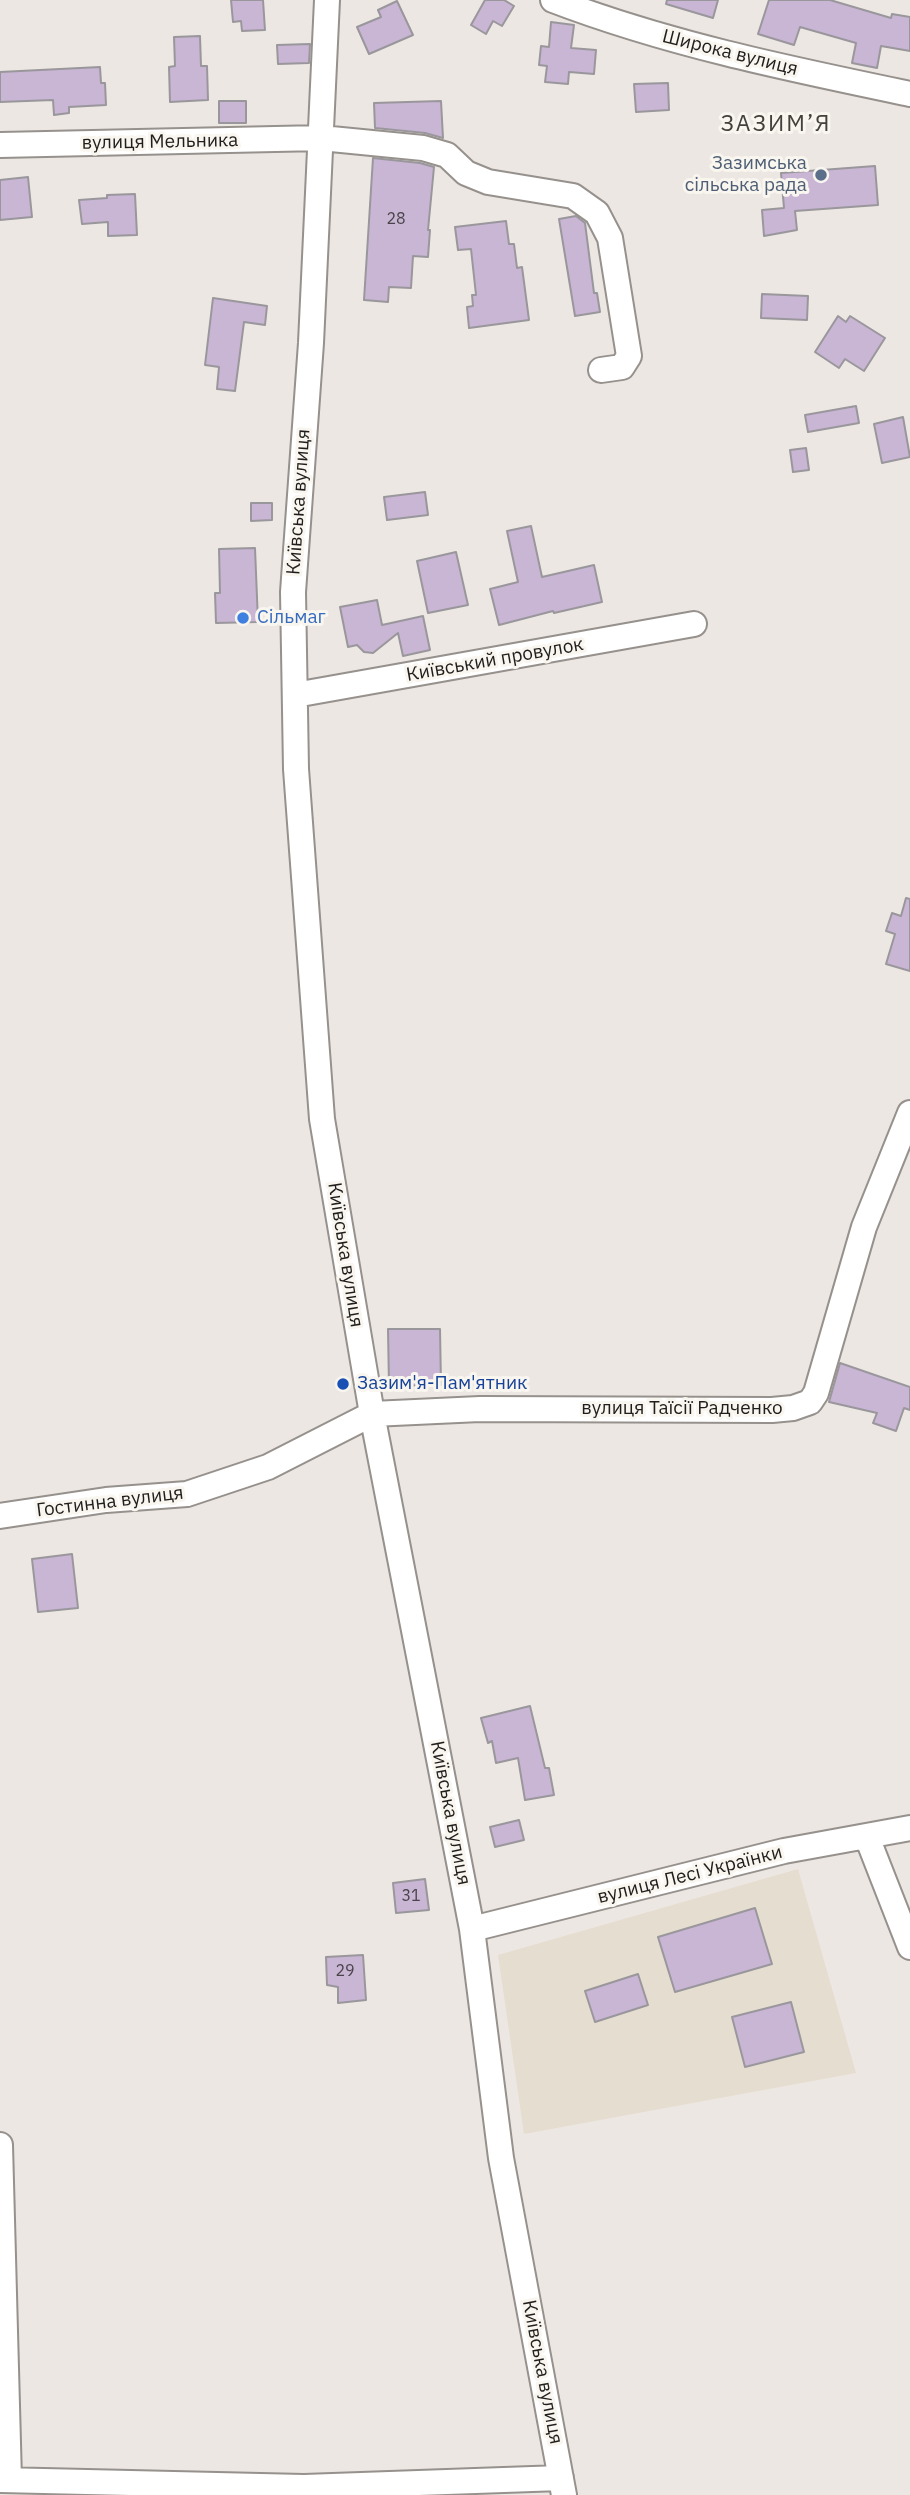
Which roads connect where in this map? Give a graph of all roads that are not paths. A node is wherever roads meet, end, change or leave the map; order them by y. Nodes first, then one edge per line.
1 (553, 0) edge
2 (331, 2) edge
3 (910, 94) edge
4 (321, 138) junction
5 (0, 145) edge
6 (601, 370) dead end
7 (694, 624) dead end
8 (295, 695) junction
9 (910, 1113) edge
10 (372, 1414) junction
11 (0, 1516) edge
12 (910, 1828) edge
13 (867, 1837) junction
14 (472, 1929) junction
15 (910, 1947) edge
16 (0, 2145) edge
17 (5, 2480) edge
18 (563, 2487) edge

1 - 3 street, Широка вулиця
2 - 4 street, Київська вулиця
4 - 5 street, вулиця Мельника
4 - 6 street, вулиця Мельника
4 - 8 street, Київська вулиця
7 - 8 street, Київський провулок
8 - 10 street, Київська вулиця
9 - 10 street, вулиця Таїсії Радченко
10 - 11 street, Гостинна вулиця
10 - 14 street, Київська вулиця
12 - 13 street, вулиця Лесі Українки
13 - 14 street, вулиця Лесі Українки
13 - 15 street
14 - 18 street, Київська вулиця
16 - 17 street
17 - 18 street

